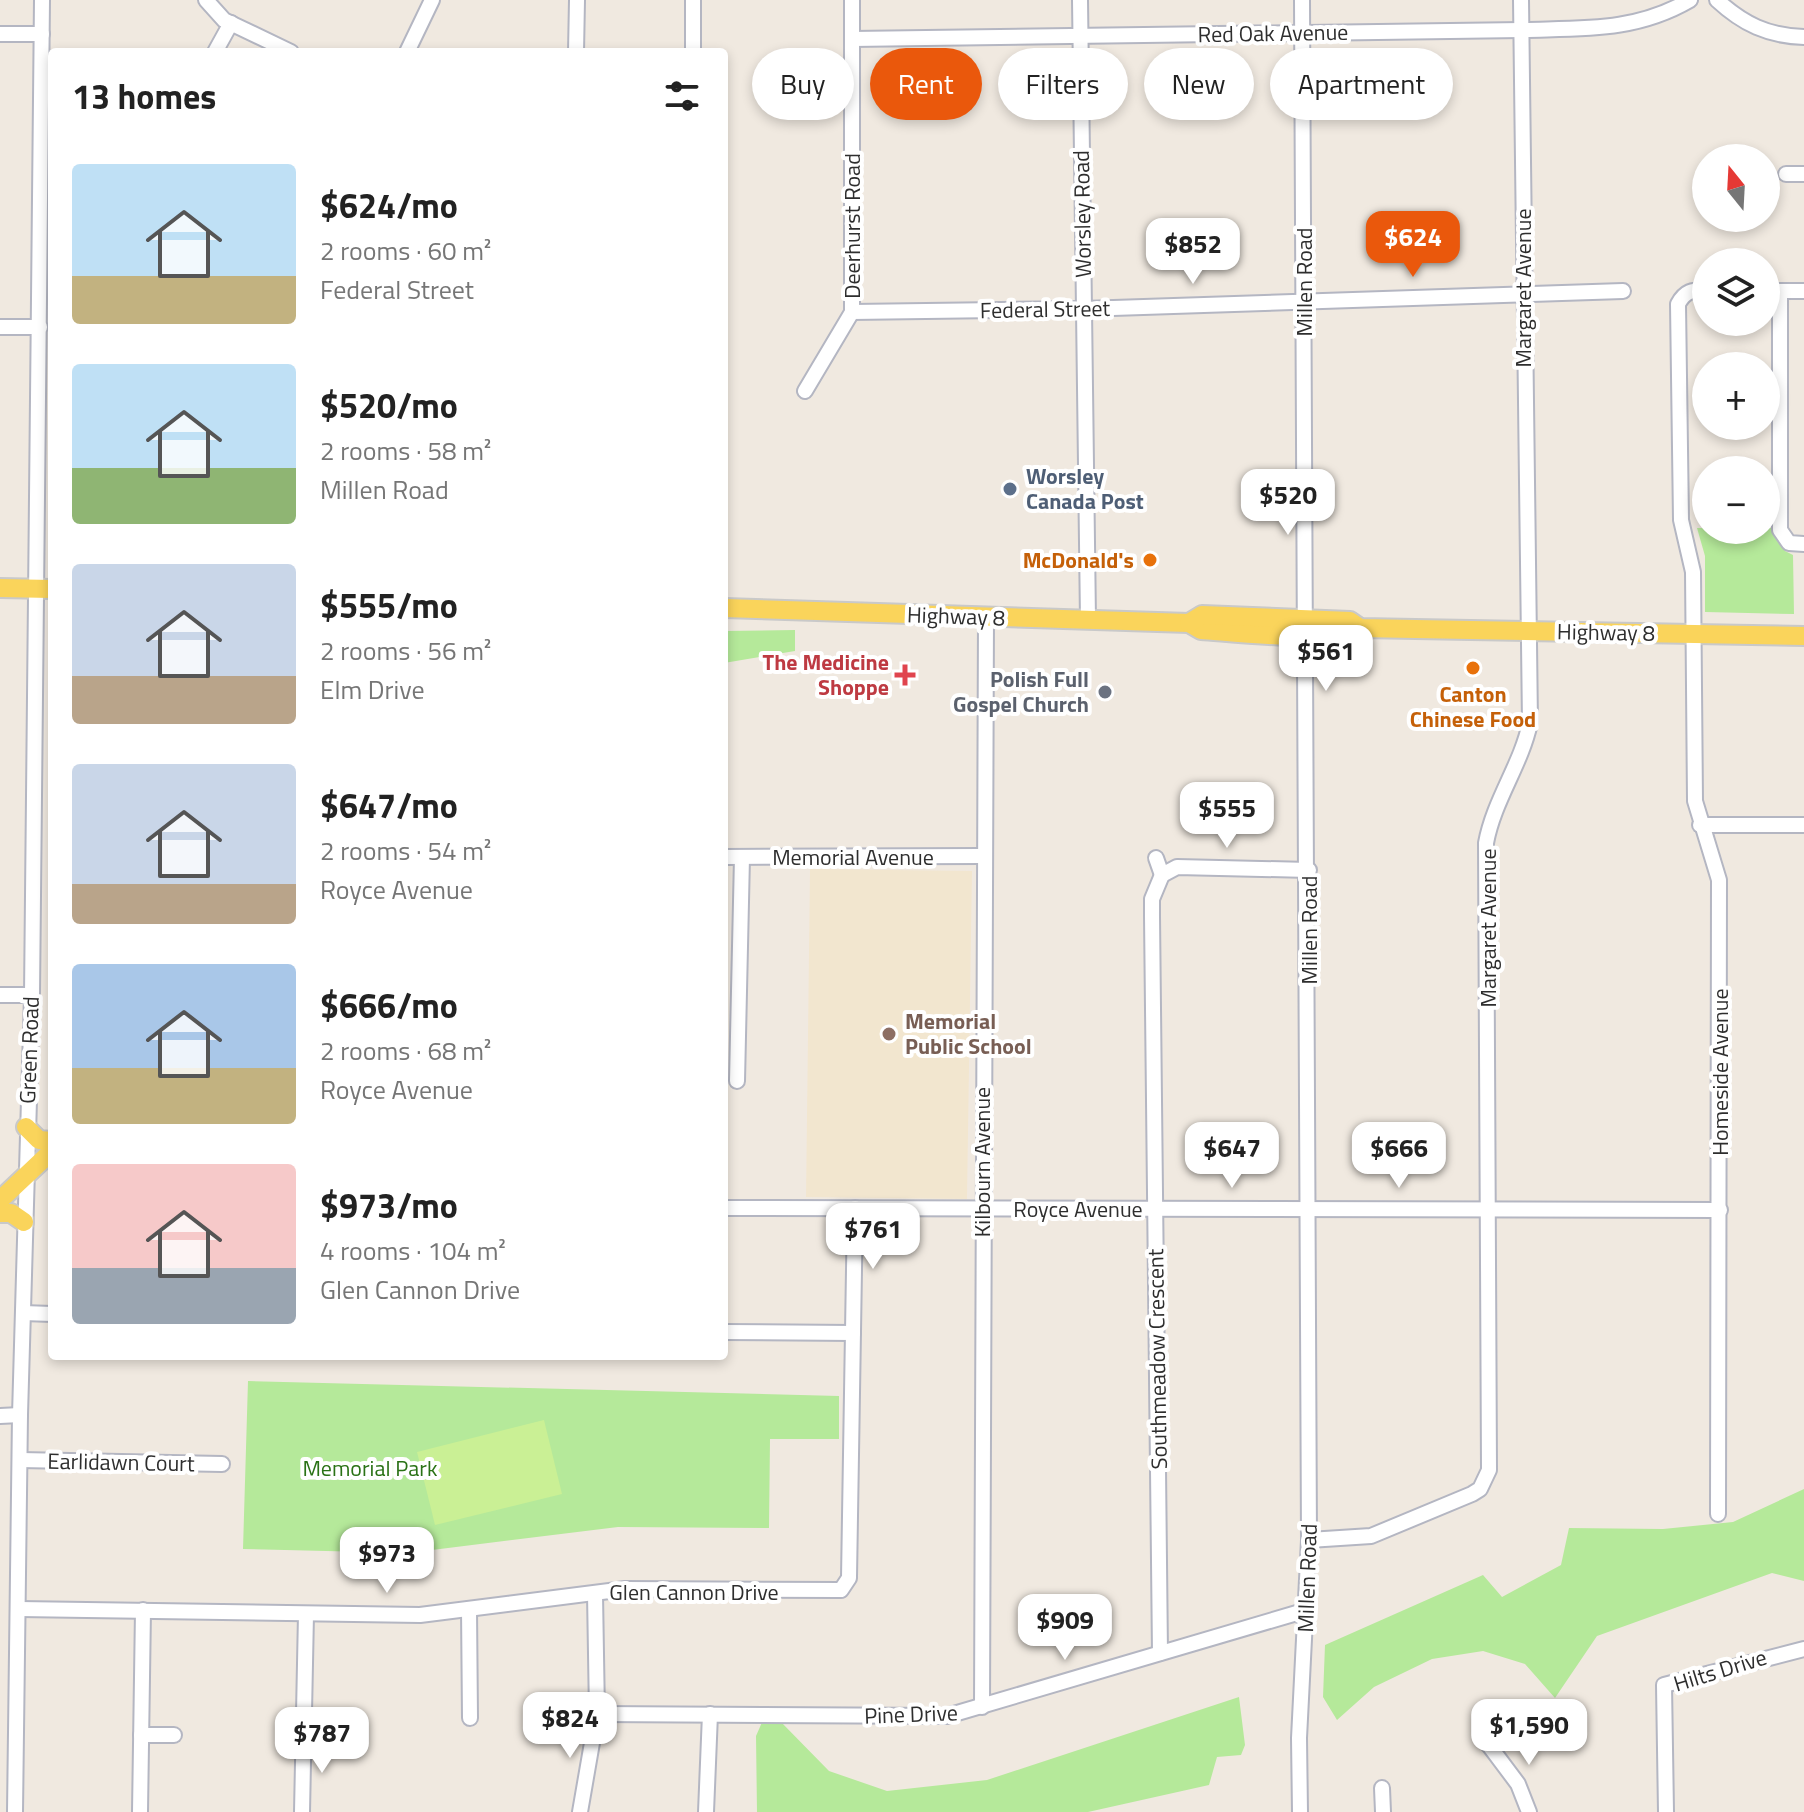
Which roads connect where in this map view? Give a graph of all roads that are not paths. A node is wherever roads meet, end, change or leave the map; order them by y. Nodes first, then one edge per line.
1 (42, 0) edge
2 (206, 0) edge
3 (432, 0) edge
4 (577, 0) edge
5 (693, 0) edge
6 (852, 0) edge
7 (1080, 0) edge
8 (1302, 0) edge
9 (1521, 0) edge
10 (1690, 0) edge
11 (1717, 0) edge
12 (231, 23) junction
13 (1522, 30) junction
14 (1302, 32) junction
15 (0, 34) edge
16 (42, 34) junction
17 (1080, 36) junction
18 (1804, 37) edge
19 (852, 39) junction
20 (217, 48) edge
21 (283, 48) edge
22 (409, 48) edge
23 (576, 48) edge
24 (693, 48) edge
25 (1786, 174) dead end
26 (1804, 174) edge
27 (1692, 290) edge
28 (1623, 291) dead end
29 (1780, 291) edge
30 (1804, 291) edge
31 (1523, 294) junction
32 (1305, 301) junction
33 (1083, 309) junction
34 (852, 312) junction
35 (0, 327) edge
36 (40, 327) junction
37 (1774, 336) edge
38 (805, 391) dead end
39 (45, 430) edge
40 (1804, 544) edge
41 (0, 588) edge
42 (44, 589) edge
43 (728, 608) edge
44 (986, 617) junction
45 (1088, 620) junction
46 (1307, 627) junction
47 (1527, 631) junction
48 (1693, 634) junction
49 (1804, 636) edge
50 (1700, 825) junction
51 (1804, 825) edge
52 (982, 856) junction
53 (728, 857) edge
54 (742, 857) junction
55 (1156, 858) dead end
56 (1309, 870) junction
57 (1162, 875) junction
58 (732, 983) edge
59 (0, 995) edge
60 (32, 995) junction
61 (737, 1081) dead end
62 (26, 1127) junction
63 (48, 1141) edge
64 (48, 1155) edge
65 (25, 1176) junction
66 (0, 1200) edge
67 (728, 1208) edge
68 (855, 1208) junction
69 (1309, 1208) junction
70 (982, 1209) junction
71 (1155, 1210) junction
72 (1489, 1210) junction
73 (1720, 1210) junction
74 (0, 1213) edge
75 (24, 1222) junction
76 (23, 1313) junction
77 (48, 1314) edge
78 (728, 1332) edge
79 (853, 1333) junction
80 (20, 1415) junction
81 (0, 1416) edge
82 (20, 1460) junction
83 (222, 1464) dead end
84 (1718, 1514) dead end
85 (1309, 1540) junction
86 (595, 1594) junction
87 (19, 1609) junction
88 (469, 1609) junction
89 (143, 1610) junction
90 (1307, 1610) junction
91 (306, 1614) junction
92 (1804, 1649) edge
93 (1160, 1653) junction
94 (982, 1707) junction
95 (597, 1714) junction
96 (710, 1714) junction
97 (470, 1718) dead end
98 (141, 1735) junction
99 (174, 1735) dead end
100 (304, 1738) junction
101 (335, 1738) dead end
102 (1485, 1740) dead end
103 (1382, 1788) dead end
104 (15, 1812) edge
105 (140, 1812) edge
106 (302, 1812) edge
107 (580, 1812) edge
108 (706, 1812) edge
109 (1300, 1812) edge
110 (1383, 1812) edge
111 (1529, 1812) edge
112 (1666, 1812) edge

1 - 16 street, Green Road
2 - 12 street
3 - 22 street
4 - 23 street
5 - 24 street
6 - 19 street, Deerhurst Road
7 - 17 street, Worsley Road
8 - 14 street, Millen Road
9 - 13 street, Margaret Avenue
10 - 13 street, Red Oak Avenue
11 - 18 street
12 - 20 street
12 - 21 street
13 - 14 street, Red Oak Avenue
13 - 31 street, Margaret Avenue
14 - 17 street, Red Oak Avenue
14 - 32 street, Millen Road
15 - 16 street
16 - 36 street, Green Road
17 - 19 street, Red Oak Avenue
17 - 33 street, Worsley Road
19 - 34 street, Deerhurst Road
25 - 26 street
27 - 48 street, Homeside Avenue
28 - 31 street, Federal Street
29 - 30 street
31 - 32 street, Federal Street
31 - 47 street, Margaret Avenue
32 - 33 street, Federal Street
32 - 46 street, Millen Road
33 - 34 street, Federal Street
33 - 45 street, Worsley Road
34 - 38 street, Deerhurst Road
35 - 36 street
36 - 39 street, Green Road
37 - 40 street
39 - 42 street, Green Road
41 - 42 main road
42 - 60 street, Green Road
43 - 44 main road, Highway 8
44 - 45 main road, Highway 8
44 - 52 street, Kilbourn Avenue
45 - 46 main road, Highway 8
46 - 47 main road, Highway 8
46 - 56 street, Millen Road
47 - 48 main road, Highway 8
47 - 72 street, Margaret Avenue
48 - 49 main road, Highway 8
48 - 50 street, Homeside Avenue
50 - 51 street
50 - 73 street, Homeside Avenue
52 - 54 street, Memorial Avenue
52 - 70 street, Kilbourn Avenue
53 - 54 street, Memorial Avenue
54 - 58 street
55 - 57 street
56 - 57 street
56 - 69 street, Millen Road
57 - 71 street, Southmeadow Crescent
58 - 61 street
59 - 60 street
60 - 62 street, Green Road
62 - 63 main road
62 - 65 street, Green Road
64 - 65 main road
65 - 66 main road
65 - 75 street, Green Road
67 - 68 street, Royce Avenue
68 - 70 street, Royce Avenue
68 - 79 street, Glen Cannon Drive
69 - 71 street, Royce Avenue
69 - 72 street, Royce Avenue
69 - 85 street, Millen Road
70 - 71 street, Royce Avenue
70 - 94 street, Kilbourn Avenue
71 - 93 street, Southmeadow Crescent
72 - 73 street, Royce Avenue
72 - 85 street, Margaret Avenue
73 - 84 street, Homeside Avenue
74 - 75 main road
75 - 76 street, Green Road
76 - 77 street
76 - 80 street, Green Road
78 - 79 street
79 - 86 street, Glen Cannon Drive
80 - 81 street
80 - 82 street, Green Road
82 - 83 street, Earlidawn Court
82 - 87 street, Green Road
85 - 90 street, Millen Road
86 - 88 street, Glen Cannon Drive
86 - 95 street
87 - 89 street, Glen Cannon Drive
87 - 104 street, Green Road
88 - 91 street, Glen Cannon Drive
88 - 97 street
89 - 91 street, Glen Cannon Drive
89 - 98 street
90 - 93 street, Pine Drive
90 - 109 street, Millen Road
91 - 100 street
92 - 112 street, Hilts Drive
93 - 94 street, Pine Drive
94 - 96 street, Pine Drive
95 - 96 street, Pine Drive
95 - 107 street
96 - 108 street
98 - 99 street
98 - 105 street
100 - 101 street
100 - 106 street
102 - 111 street
103 - 110 street

